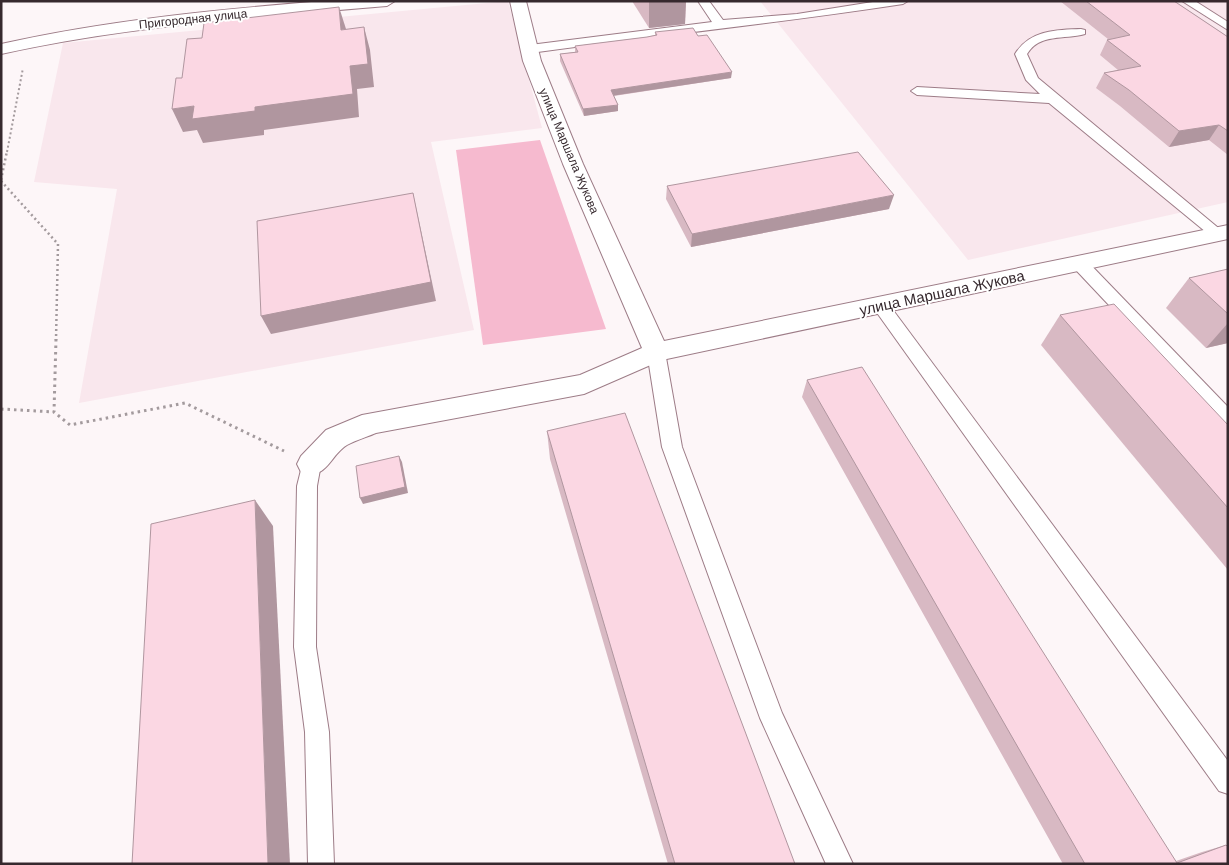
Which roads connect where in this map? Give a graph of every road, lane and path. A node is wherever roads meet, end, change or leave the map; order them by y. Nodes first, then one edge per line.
1 (387, 1) edge
2 (518, 1) edge
3 (703, 1) edge
4 (903, 1) edge
5 (1187, 1) edge
6 (720, 24) junction
7 (1228, 26) edge
8 (1081, 32) dead end
9 (28, 42) junction
10 (1, 49) edge
11 (530, 49) junction
12 (918, 91) dead end
13 (1052, 99) junction
14 (1, 180) edge
15 (1222, 233) edge
16 (1080, 264) junction
17 (881, 306) junction
18 (656, 352) junction
19 (1, 409) edge
20 (54, 412) junction
21 (1228, 419) edge
22 (311, 464) junction
23 (1228, 782) edge
24 (321, 864) edge
25 (840, 864) edge

1 - 9 street, Пригородная улица
2 - 11 street, улица Маршала Жукова
3 - 6 lane
4 - 6 lane
5 - 7 lane
6 - 11 lane
8 - 13 lane
9 - 10 street, Пригородная улица
9 - 14 path
11 - 18 street, улица Маршала Жукова
12 - 13 lane
13 - 15 lane
14 - 20 path
15 - 16 street, улица Маршала Жукова
16 - 17 street, улица Маршала Жукова
16 - 21 lane
17 - 18 street, улица Маршала Жукова
17 - 23 lane
18 - 22 street, улица Маршала Жукова
18 - 25 lane
19 - 20 path
20 - 22 path
22 - 24 lane

